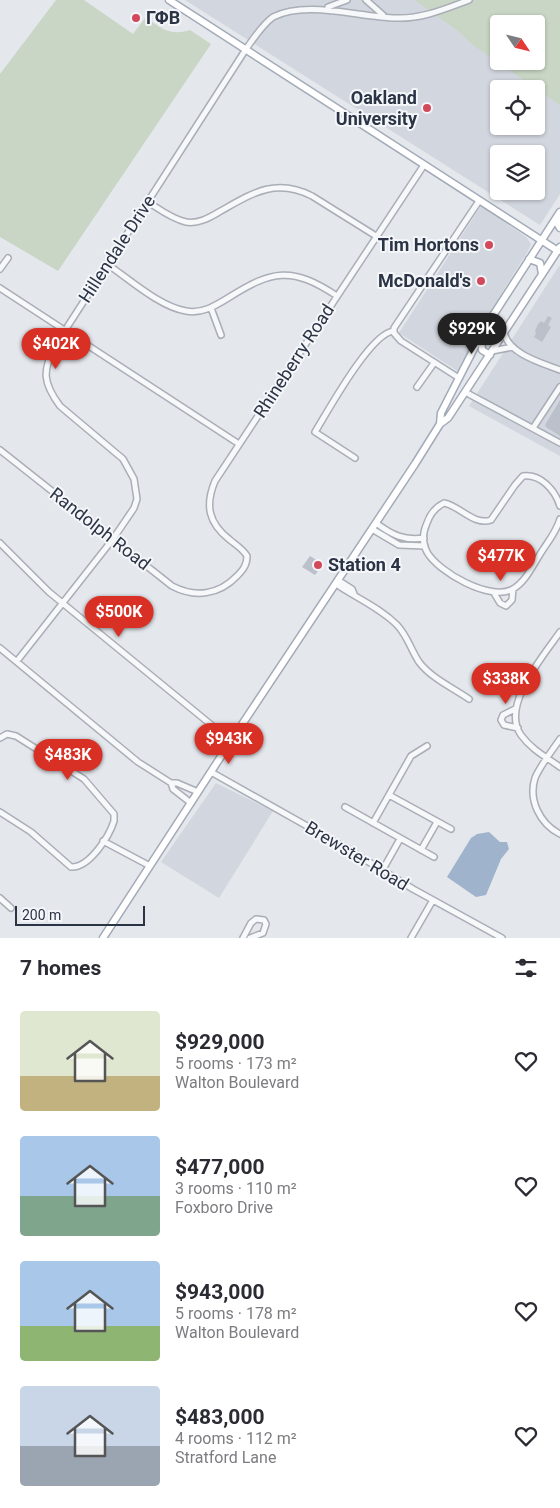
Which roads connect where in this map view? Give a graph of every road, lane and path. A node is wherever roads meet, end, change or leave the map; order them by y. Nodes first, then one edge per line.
1 (169, 0) edge
2 (348, 0) edge
3 (366, 0) edge
4 (469, 0) edge
5 (323, 8) junction
6 (388, 18) junction
7 (246, 49) junction
8 (424, 165) junction
9 (478, 201) junction
10 (148, 202) junction
11 (558, 215) edge
12 (560, 228) edge
13 (376, 236) junction
14 (541, 240) junction
15 (559, 250) edge
16 (8, 258) dead end
17 (529, 259) junction
18 (107, 264) junction
19 (0, 269) edge
20 (542, 274) junction
21 (0, 288) edge
22 (337, 296) junction
23 (211, 308) junction
24 (65, 331) junction
25 (394, 331) junction
26 (504, 332) junction
27 (221, 335) dead end
28 (481, 335) junction
29 (513, 347) junction
30 (491, 353) junction
31 (434, 362) junction
32 (560, 370) edge
33 (459, 378) junction
34 (417, 386) dead end
35 (560, 387) edge
36 (452, 391) junction
37 (465, 392) junction
38 (461, 399) junction
39 (440, 424) junction
40 (533, 428) junction
41 (560, 443) edge
42 (239, 444) junction
43 (0, 450) edge
44 (355, 458) dead end
45 (558, 494) edge
46 (560, 506) edge
47 (560, 520) edge
48 (374, 526) junction
49 (424, 538) junction
50 (113, 539) junction
51 (0, 543) edge
52 (425, 546) junction
53 (247, 556) joint
54 (337, 582) junction
55 (513, 589) junction
56 (494, 593) junction
57 (62, 603) junction
58 (560, 632) edge
59 (0, 648) edge
60 (17, 661) junction
61 (469, 699) dead end
62 (515, 709) junction
63 (518, 728) junction
64 (0, 738) edge
65 (560, 739) edge
66 (231, 741) junction
67 (427, 746) dead end
68 (547, 758) junction
69 (560, 767) edge
70 (212, 772) junction
71 (171, 783) junction
72 (198, 792) junction
73 (389, 795) junction
74 (191, 803) junction
75 (345, 807) dead end
76 (0, 812) edge
77 (437, 822) junction
78 (373, 823) junction
79 (451, 829) dead end
80 (560, 834) edge
81 (400, 839) junction
82 (102, 841) junction
83 (421, 850) junction
84 (434, 857) dead end
85 (150, 866) junction
86 (382, 871) junction
87 (0, 898) edge
88 (433, 900) junction
89 (11, 908) dead end
90 (103, 938) edge
91 (243, 938) edge
92 (250, 938) edge
93 (411, 938) edge
94 (502, 938) edge

1 - 7 main road
2 - 5 street
3 - 6 street
4 - 6 street
5 - 6 street
5 - 7 street, Hillendale Drive
7 - 8 main road
7 - 10 street, Hillendale Drive
8 - 9 main road
8 - 13 street, Rhineberry Road
9 - 14 main road
9 - 25 street
10 - 13 street
10 - 18 street, Hillendale Drive
11 - 12 main road
11 - 14 main road
13 - 22 street, Rhineberry Road
14 - 15 main road
14 - 17 main road
15 - 20 main road
16 - 19 street
17 - 20 main road
17 - 28 main road
18 - 23 street
18 - 24 street, Hillendale Drive
20 - 26 main road
21 - 24 street
22 - 23 street
22 - 42 street, Rhineberry Road
23 - 27 street
24 - 42 street
24 - 50 street, Hillendale Drive
25 - 31 street
25 - 44 street
26 - 29 street
26 - 30 main road
28 - 30 main road
28 - 33 main road
29 - 30 street
29 - 32 street
30 - 37 main road
31 - 33 street
31 - 34 street
33 - 36 main road
35 - 40 street
36 - 38 main road
36 - 39 main road
37 - 38 main road
37 - 40 street
38 - 39 main road
39 - 48 main road
40 - 41 street
42 - 53 street, Rhineberry Road
43 - 50 street, Randolph Road
45 - 46 street
45 - 49 street
47 - 55 street
48 - 49 street
48 - 52 street
48 - 54 main road
49 - 52 street
50 - 53 street, Randolph Road
50 - 57 street, Hillendale Drive
51 - 57 street
52 - 56 street
54 - 61 street
54 - 66 main road
55 - 56 street
55 - 56 street
57 - 60 street, Hillendale Drive
57 - 66 street
58 - 62 street
59 - 60 street
60 - 71 street
62 - 63 street
62 - 63 street
63 - 68 street
64 - 82 street
65 - 68 street
66 - 70 main road
67 - 73 street
68 - 69 street
68 - 80 street
70 - 72 main road
70 - 86 street, Brewster Road
71 - 72 street
71 - 74 street
72 - 74 main road
73 - 77 street
73 - 78 street
74 - 85 main road
75 - 78 street
76 - 82 street
77 - 79 street
77 - 83 street
78 - 81 street
81 - 83 street
81 - 86 street
82 - 85 street
83 - 84 street
85 - 90 main road
86 - 88 street, Brewster Road
87 - 89 street
88 - 93 street
88 - 94 street, Brewster Road
91 - 92 street

